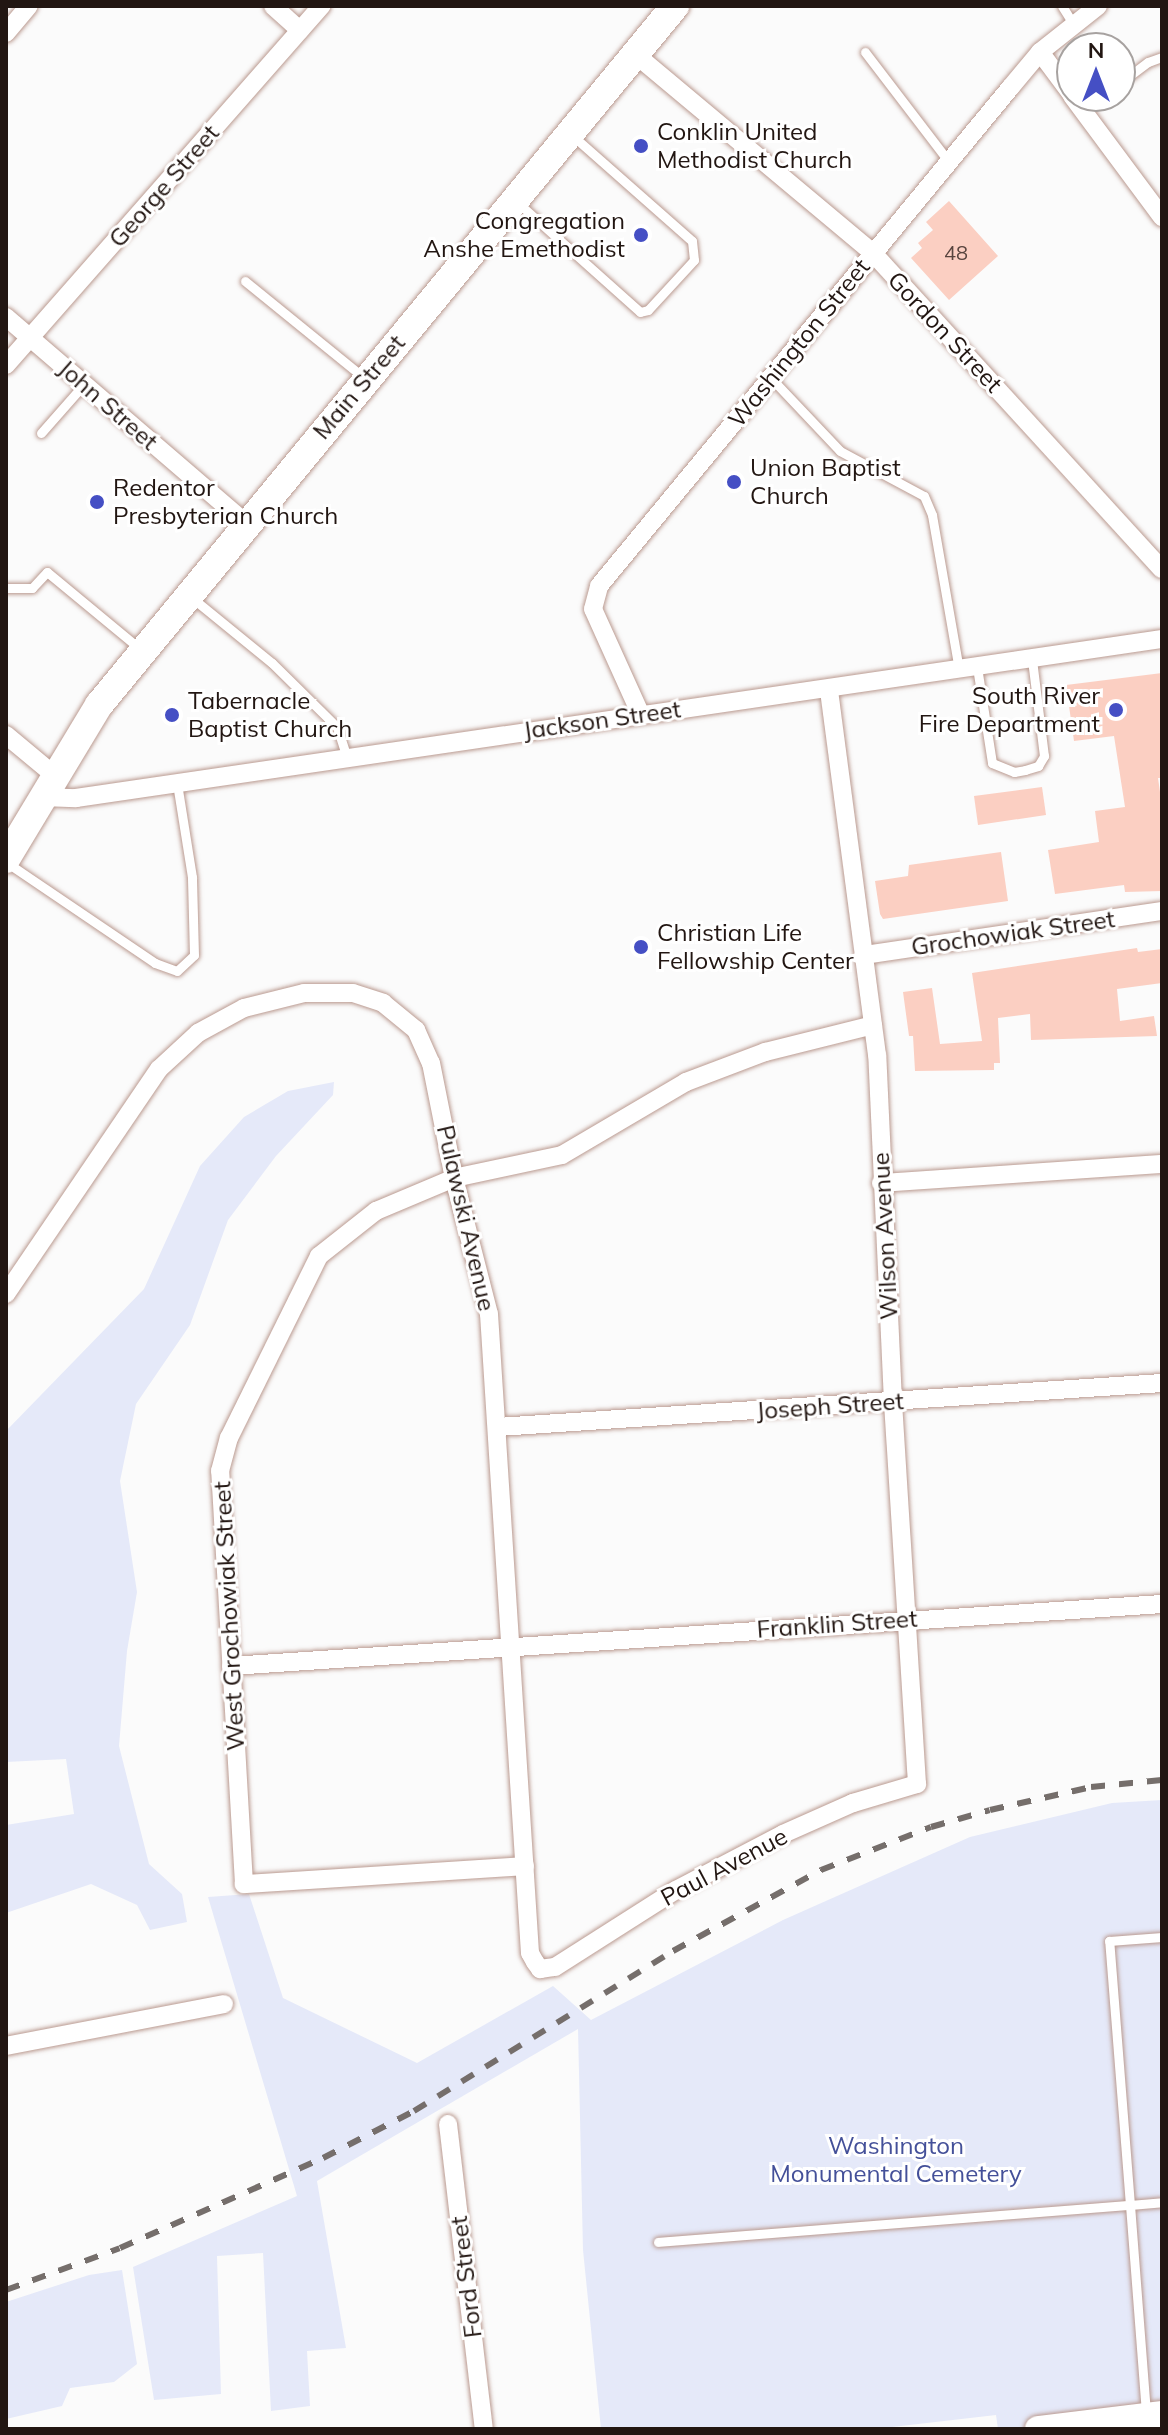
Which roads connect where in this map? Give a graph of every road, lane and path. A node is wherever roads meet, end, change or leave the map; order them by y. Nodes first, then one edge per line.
1 (29, 6) edge
2 (273, 6) edge
3 (321, 6) edge
4 (675, 6) edge
5 (1062, 6) edge
6 (1098, 6) edge
7 (1074, 25) junction
8 (300, 30) junction
9 (6, 33) edge
10 (865, 52) dead end
11 (1040, 52) junction
12 (635, 54) junction
13 (1162, 57) edge
14 (1136, 71) edge
15 (1056, 74) edge
16 (1084, 112) edge
17 (570, 133) junction
18 (949, 162) junction
19 (514, 200) junction
20 (1162, 217) edge
21 (873, 253) junction
22 (245, 281) dead end
23 (6, 317) edge
24 (30, 338) junction
25 (6, 365) edge
26 (771, 378) junction
27 (366, 380) junction
28 (84, 384) junction
29 (41, 433) dead end
30 (247, 524) junction
31 (1162, 569) edge
32 (6, 588) edge
33 (189, 595) junction
34 (1162, 639) edge
35 (142, 652) junction
36 (1032, 659) junction
37 (968, 669) junction
38 (829, 690) junction
39 (640, 713) junction
40 (6, 735) edge
41 (347, 758) junction
42 (177, 783) junction
43 (48, 786) junction
44 (6, 861) edge
45 (1162, 911) edge
46 (864, 955) junction
47 (873, 1025) junction
48 (1162, 1164) edge
49 (454, 1178) junction
50 (881, 1183) junction
51 (6, 1294) edge
52 (1162, 1383) edge
53 (893, 1402) junction
54 (498, 1427) junction
55 (1162, 1604) edge
56 (905, 1619) junction
57 (513, 1648) junction
58 (231, 1666) junction
59 (917, 1784) joint
60 (525, 1866) junction
61 (1162, 1937) edge
62 (540, 1969) joint
63 (224, 2004) dead end
64 (6, 2046) edge
65 (448, 2124) dead end
66 (1162, 2202) edge
67 (1130, 2205) junction
68 (658, 2242) dead end
69 (1154, 2415) edge
70 (484, 2429) edge
71 (1038, 2429) edge

1 - 9 street
2 - 8 street
3 - 8 street, George Street
4 - 12 main road, Main Street
5 - 7 lane
6 - 7 street, Washington Street
7 - 11 street, Washington Street
8 - 24 street, George Street
10 - 18 lane
11 - 15 street
11 - 18 street, Washington Street
12 - 17 main road, Main Street
12 - 21 street, Gordon Street
13 - 14 lane
16 - 20 street
17 - 19 main road, Main Street
17 - 19 lane
18 - 21 street, Washington Street
19 - 27 main road, Main Street
21 - 26 street, Washington Street
21 - 31 street, Gordon Street
22 - 27 lane
23 - 24 street, John Street
24 - 25 street, George Street
24 - 28 street, John Street
26 - 37 lane
26 - 39 street, Washington Street
27 - 30 main road, Main Street
28 - 29 lane
28 - 30 street, John Street
30 - 33 main road, Main Street
32 - 35 lane
33 - 35 main road, Main Street
33 - 41 lane
34 - 36 street, Jackson Street
35 - 43 main road, Main Street
36 - 37 street, Jackson Street
36 - 37 lane
37 - 38 street, Jackson Street
38 - 39 street, Jackson Street
38 - 46 street, Wilson Avenue
39 - 41 street, Jackson Street
40 - 43 street
41 - 42 street, Jackson Street
42 - 43 street, Jackson Street
42 - 44 lane
43 - 44 main road, Main Street
45 - 46 street, Grochowiak Street
46 - 47 street, Wilson Avenue
47 - 49 street, West Grochowiak Street
47 - 50 street, Wilson Avenue
48 - 50 street
49 - 51 street, Pulawski Avenue
49 - 54 street, Pulawski Avenue
49 - 58 street, West Grochowiak Street
50 - 53 street, Wilson Avenue
52 - 53 street, Joseph Street
53 - 54 street, Joseph Street
53 - 56 street, Wilson Avenue
54 - 57 street, Pulawski Avenue
55 - 56 street, Franklin Street
56 - 57 street, Franklin Street
56 - 59 street, Wilson Avenue
57 - 58 street, Franklin Street
57 - 60 street, Pulawski Avenue
58 - 60 street, West Grochowiak Street
59 - 62 street, Paul Avenue
60 - 62 street, Pulawski Avenue
61 - 67 lane
63 - 64 street
65 - 70 street, Ford Street
66 - 67 lane
67 - 68 lane
67 - 69 lane
69 - 71 street

